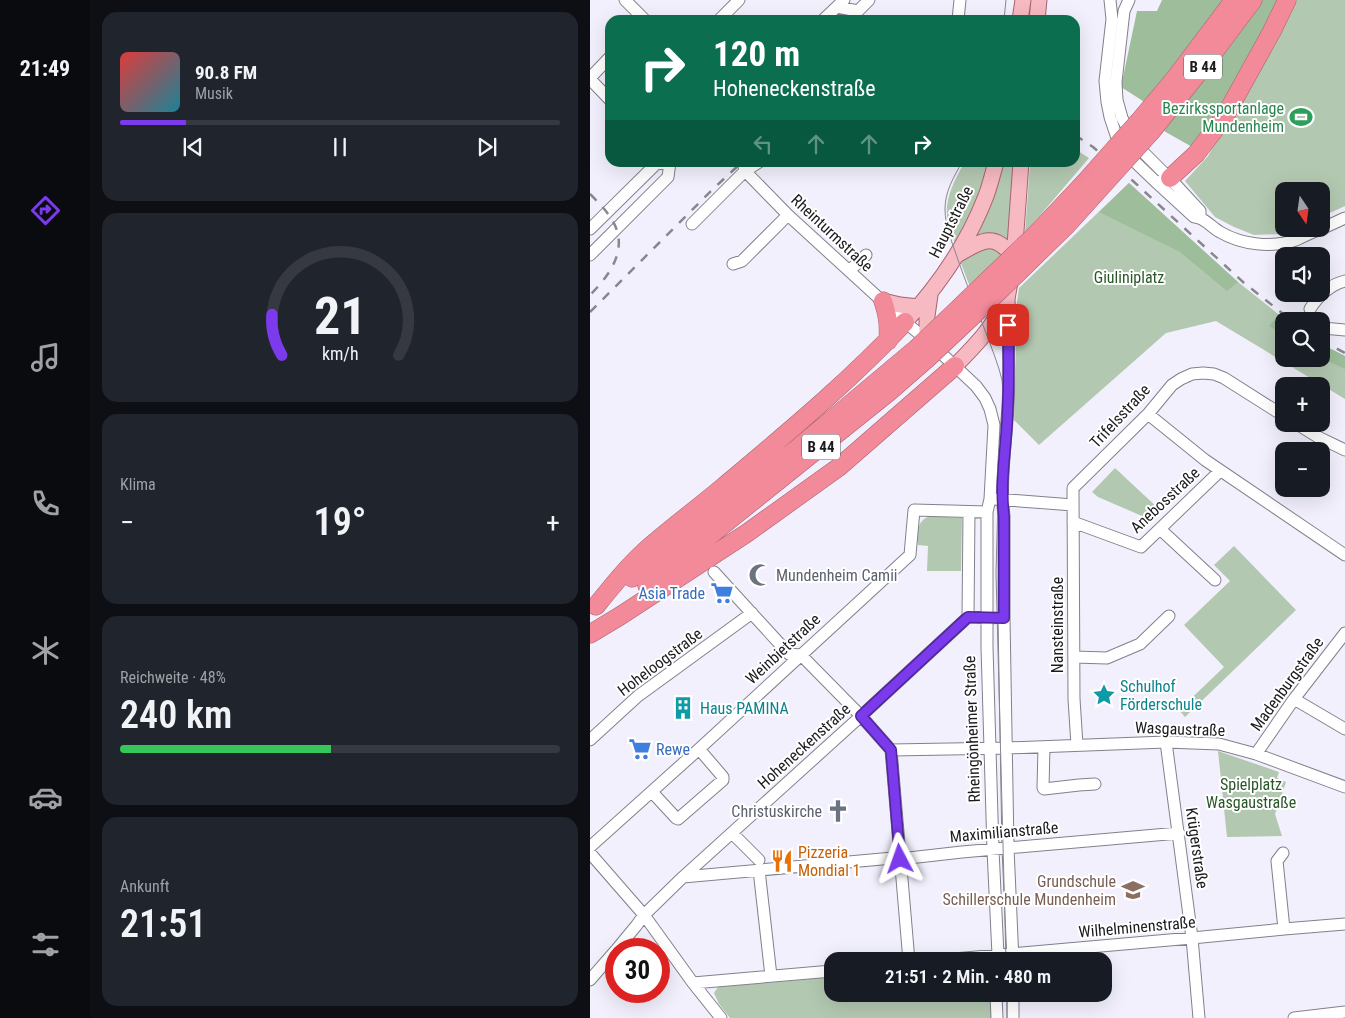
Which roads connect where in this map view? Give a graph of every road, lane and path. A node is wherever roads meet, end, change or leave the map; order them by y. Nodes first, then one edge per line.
1 (625, 0) edge
2 (739, 0) edge
3 (869, 0) edge
4 (960, 0) edge
5 (1023, 0) edge
6 (1039, 0) edge
7 (1110, 0) edge
8 (1129, 0) edge
9 (1234, 0) edge
10 (1253, 0) edge
11 (1287, 0) edge
12 (840, 4) edge
13 (640, 15) edge
14 (724, 15) edge
15 (828, 15) edge
16 (958, 15) edge
17 (1021, 15) edge
18 (1038, 15) edge
19 (1114, 50) junction
20 (605, 62) edge
21 (590, 78) edge
22 (605, 94) edge
23 (1145, 127) junction
24 (653, 167) edge
25 (670, 167) edge
26 (744, 167) edge
27 (994, 167) edge
28 (1021, 167) edge
29 (1164, 181) junction
30 (788, 215) junction
31 (1345, 218) edge
32 (692, 224) dead end
33 (1330, 225) edge
34 (590, 229) edge
35 (1300, 238) edge
36 (590, 255) edge
37 (866, 255) dead end
38 (956, 255) junction
39 (1014, 259) junction
40 (733, 264) dead end
41 (849, 271) junction
42 (1345, 281) edge
43 (930, 294) junction
44 (1007, 299) junction
45 (883, 302) junction
46 (920, 307) junction
47 (1310, 309) dead end
48 (906, 322) junction
49 (1008, 325) joint
50 (1330, 329) edge
51 (1345, 330) edge
52 (888, 341) junction
53 (924, 348) junction
54 (955, 366) junction
55 (1275, 410) edge
56 (1148, 414) junction
57 (1310, 432) edge
58 (1345, 450) edge
59 (1220, 470) junction
60 (990, 499) junction
61 (1002, 500) junction
62 (1073, 505) junction
63 (969, 512) junction
64 (987, 512) junction
65 (1073, 522) junction
66 (1160, 529) junction
67 (1345, 555) edge
68 (714, 572) dead end
69 (1214, 580) dead end
70 (593, 608) edge
71 (752, 613) junction
72 (1169, 616) dead end
73 (968, 617) junction
74 (987, 618) junction
75 (1004, 618) junction
76 (590, 632) edge
77 (1345, 633) edge
78 (801, 655) junction
79 (1074, 657) junction
80 (1294, 700) junction
81 (861, 716) junction
82 (1345, 729) edge
83 (590, 740) edge
84 (1166, 742) junction
85 (1077, 745) junction
86 (1044, 747) junction
87 (990, 748) junction
88 (1007, 748) junction
89 (699, 749) junction
90 (891, 750) junction
91 (1256, 754) junction
92 (1095, 784) dead end
93 (1345, 787) edge
94 (652, 792) junction
95 (732, 833) junction
96 (1179, 833) junction
97 (590, 847) edge
98 (1008, 848) junction
99 (993, 850) junction
100 (1283, 853) dead end
101 (590, 854) edge
102 (900, 859) junction
103 (759, 865) junction
104 (683, 877) junction
105 (644, 915) junction
106 (1345, 924) edge
107 (1284, 928) junction
108 (626, 938) edge
109 (1192, 938) junction
110 (908, 952) edge
111 (997, 952) edge
112 (1013, 952) edge
113 (1067, 952) edge
114 (605, 963) edge
115 (824, 972) edge
116 (770, 976) junction
117 (590, 980) edge
118 (693, 983) junction
119 (996, 1002) edge
120 (1013, 1002) edge
121 (1345, 1012) edge
122 (718, 1017) edge
123 (997, 1018) edge
124 (1013, 1018) edge
125 (1199, 1018) edge
126 (1294, 1018) edge

1 - 13 street
2 - 14 street
3 - 12 street
4 - 16 street
5 - 17 main road
6 - 18 main road
7 - 19 street
8 - 19 street
9 - 23 highway, B 44
10 - 23 highway, B 44
11 - 29 highway
12 - 15 street
19 - 29 street
20 - 21 street
21 - 22 street
23 - 53 highway, B 44, bridge
24 - 34 street
25 - 36 street
26 - 30 street, Rheinturmstraße
26 - 32 street
27 - 38 main road, Hauptstraße
28 - 39 main road
29 - 35 street
30 - 40 street
30 - 41 street, Rheinturmstraße
31 - 33 street
37 - 41 street
38 - 39 main road
38 - 43 main road, Hauptstraße
39 - 44 main road
41 - 45 street, Rheinturmstraße
42 - 47 street
43 - 46 main road, Hauptstraße
43 - 53 main road
44 - 49 main road
44 - 54 main road
45 - 46 main road
45 - 48 street, Rheinturmstraße
45 - 52 highway
46 - 48 main road, Hauptstraße
48 - 52 highway
48 - 53 street, Rheingönheimer Straße
49 - 61 street, Rheingönheimer Straße
50 - 51 street
52 - 70 highway
53 - 54 street, Rheingönheimer Straße
53 - 70 highway, B 44
53 - 76 highway, B 44
54 - 60 street, Rheingönheimer Straße
54 - 76 highway
55 - 56 street, Trifelsstraße
56 - 59 street
56 - 62 street, Trifelsstraße
57 - 58 street
59 - 66 street, Anebosstraße
59 - 67 street
60 - 61 street
60 - 64 street, Rheingönheimer Straße
61 - 62 street
61 - 75 street, Rheingönheimer Straße
62 - 65 street, Nansteinstraße
63 - 64 street, Weinbietstraße
63 - 73 street
63 - 78 street, Weinbietstraße
64 - 74 street, Rheingönheimer Straße
65 - 66 street, Anebosstraße
65 - 79 street, Nansteinstraße
66 - 69 street
68 - 71 street
71 - 78 street
71 - 83 street, Hoheloogstraße
72 - 79 street
73 - 74 street
73 - 81 street, Hoheneckenstraße
74 - 75 street
74 - 87 street, Rheingönheimer Straße
75 - 88 street, Rheingönheimer Straße
77 - 80 street, Madenburgstraße
78 - 81 street
78 - 89 street, Weinbietstraße
79 - 85 street, Nansteinstraße
80 - 82 street
80 - 91 street, Madenburgstraße
81 - 90 street
81 - 95 street, Hoheneckenstraße
84 - 85 street, Wasgaustraße
84 - 91 street, Wasgaustraße
84 - 96 street, Krügerstraße
85 - 86 street, Wasgaustraße
86 - 88 street, Wasgaustraße
86 - 92 street
87 - 88 street, Wasgaustraße
87 - 90 street, Wasgaustraße
87 - 99 street, Rheingönheimer Straße
88 - 98 street, Rheingönheimer Straße
89 - 94 street, Weinbietstraße
89 - 94 street
90 - 102 street
91 - 93 street, Wasgaustraße
94 - 97 street, Weinbietstraße
95 - 103 street
95 - 104 street, Hoheneckenstraße
96 - 98 street, Maximilianstraße
96 - 109 street, Krügerstraße
98 - 99 street, Maximilianstraße
98 - 112 street, Rheingönheimer Straße
99 - 102 street, Maximilianstraße
99 - 111 street, Rheingönheimer Straße
100 - 107 street
101 - 105 street
102 - 103 street, Maximilianstraße
102 - 110 street
103 - 104 street, Maximilianstraße
103 - 116 street
104 - 105 street, Hoheneckenstraße
105 - 108 street, Hoheneckenstraße
105 - 118 street
106 - 107 street, Wilhelminenstraße
107 - 109 street, Wilhelminenstraße
109 - 113 street, Wilhelminenstraße
109 - 125 street, Krügerstraße
114 - 117 street, Hoheneckenstraße
115 - 116 street
116 - 118 street
118 - 122 street
119 - 123 street
120 - 124 street
121 - 126 street

